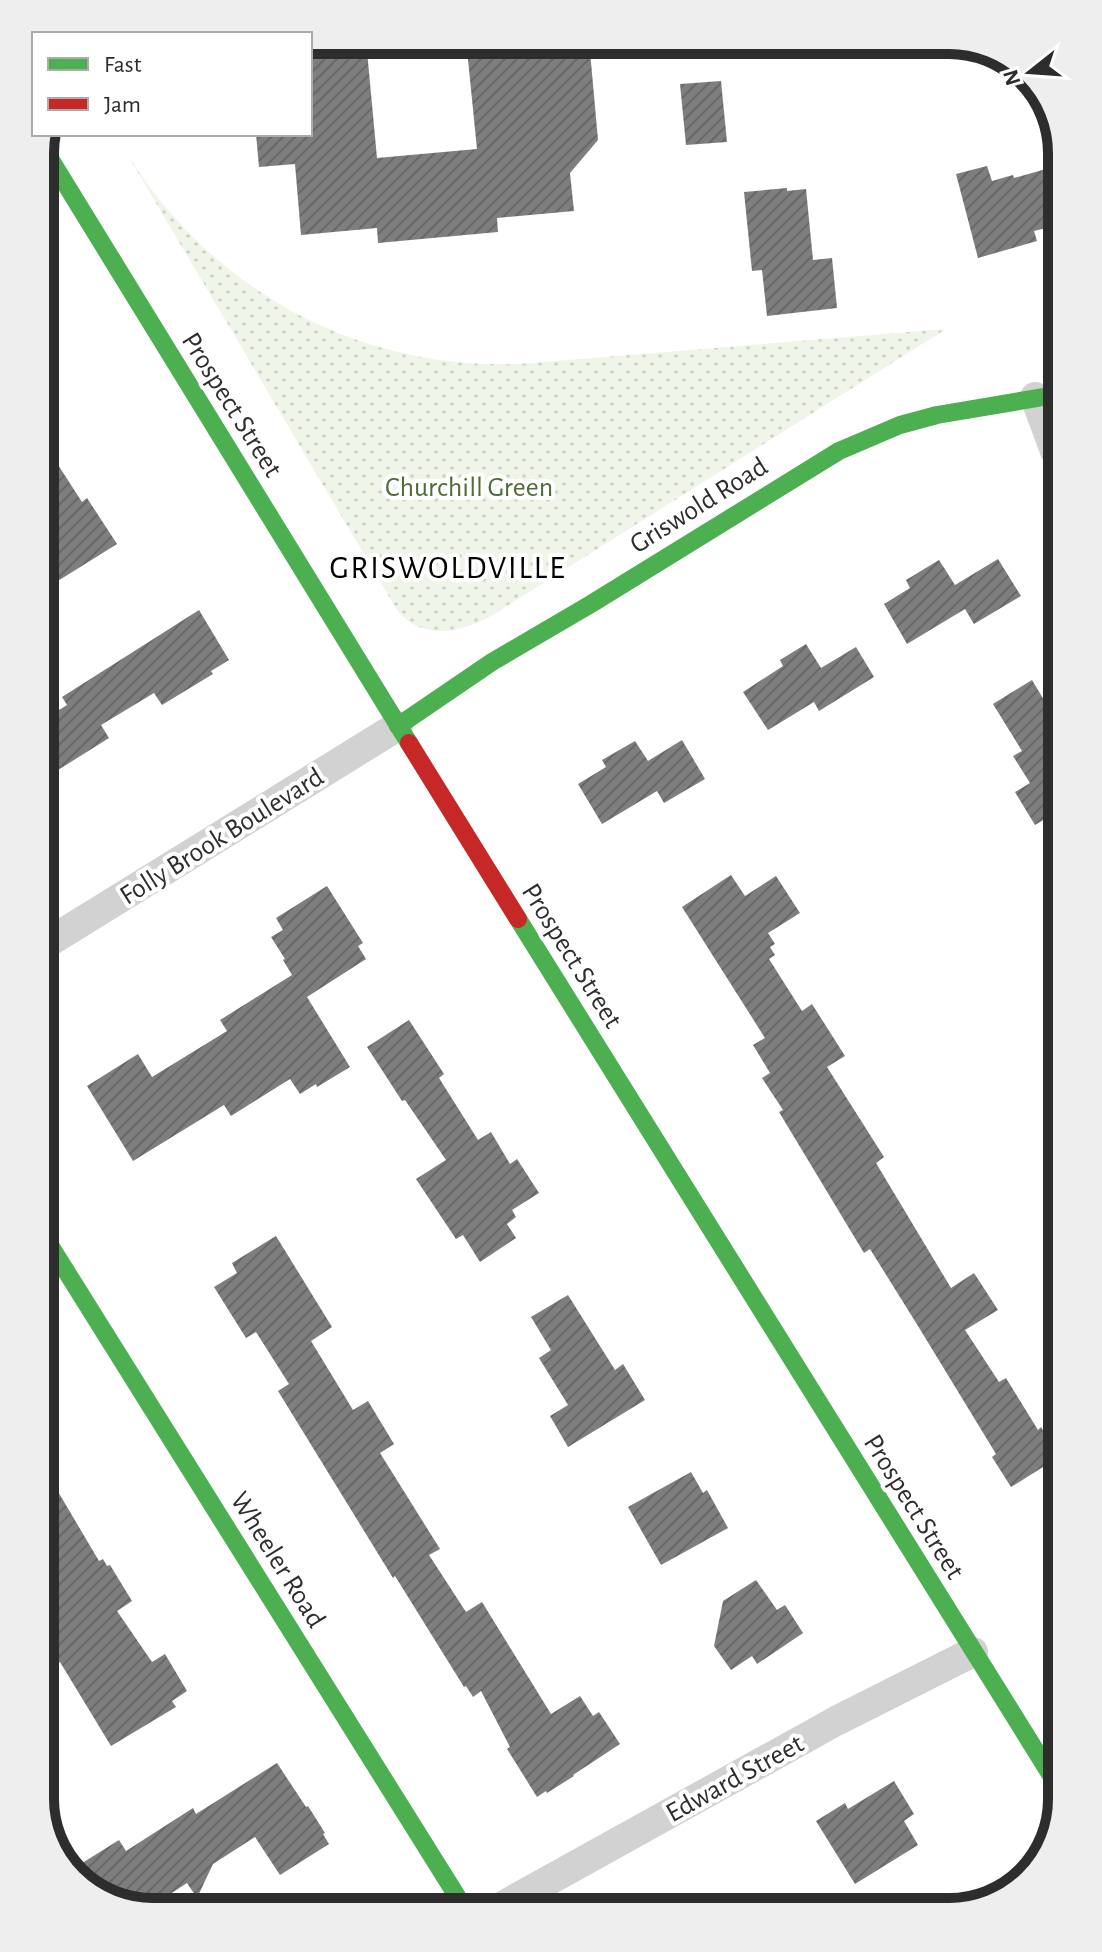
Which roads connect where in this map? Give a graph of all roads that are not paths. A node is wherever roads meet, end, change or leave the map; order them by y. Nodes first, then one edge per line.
1 (54, 165) edge
2 (1045, 396) edge
3 (398, 726) junction
4 (54, 939) edge
5 (54, 1252) edge
6 (973, 1652) junction
7 (1048, 1771) edge
8 (458, 1898) edge
9 (517, 1898) edge

1 - 3 main road, Prospect Street
2 - 3 main road, Griswold Road
3 - 4 street, Folly Brook Boulevard
3 - 6 main road, Prospect Street
5 - 8 main road, Wheeler Road
6 - 7 main road, Prospect Street
6 - 9 street, Edward Street

